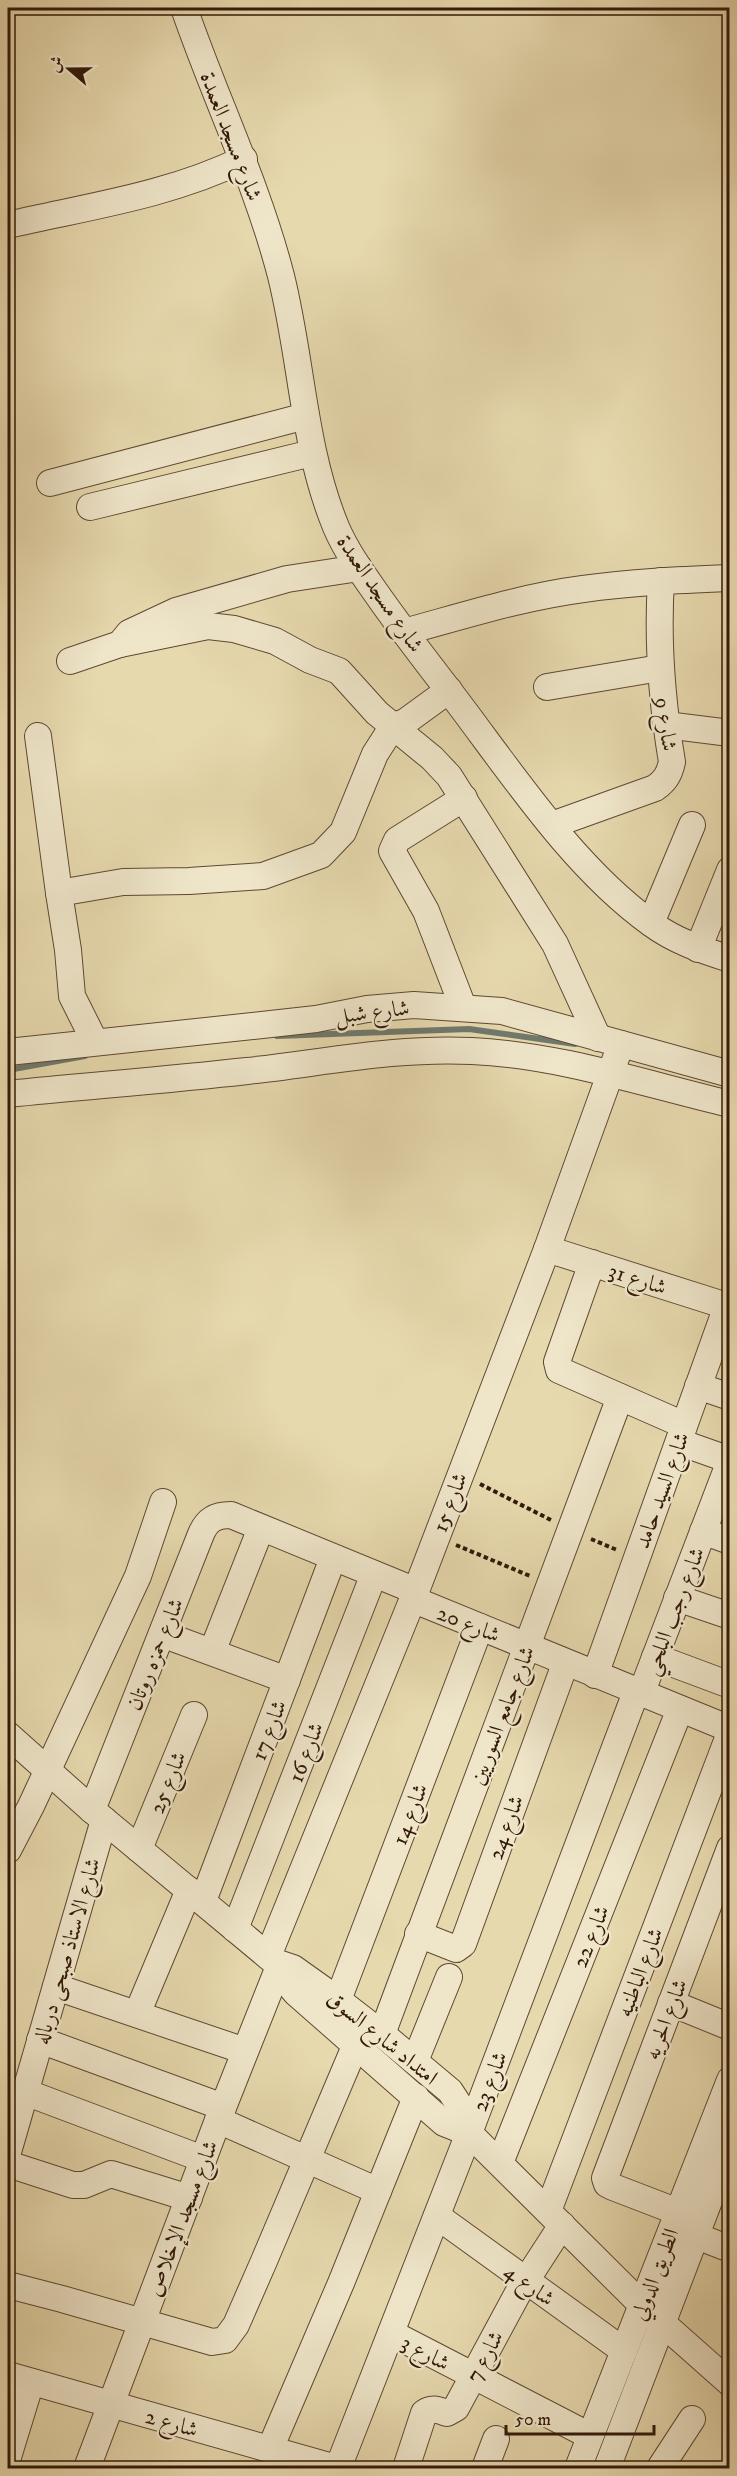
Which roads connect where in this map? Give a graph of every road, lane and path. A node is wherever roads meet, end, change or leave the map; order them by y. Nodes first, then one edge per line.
1 (184, 8) edge
2 (244, 159) junction
3 (8, 225) edge
4 (306, 416) junction
5 (312, 453) junction
6 (50, 483) dead end
7 (90, 507) dead end
8 (359, 568) junction
9 (729, 578) edge
10 (661, 581) junction
11 (404, 632) junction
12 (120, 644) junction
13 (70, 661) dead end
14 (660, 668) junction
15 (547, 687) dead end
16 (449, 690) junction
17 (666, 725) junction
18 (393, 726) junction
19 (729, 733) edge
20 (38, 736) dead end
21 (464, 798) junction
22 (552, 825) junction
23 (692, 825) dead end
24 (729, 870) edge
25 (59, 893) junction
26 (651, 924) junction
27 (698, 949) junction
28 (729, 959) edge
29 (463, 1007) junction
30 (609, 1041) junction
31 (95, 1042) junction
32 (8, 1052) edge
33 (729, 1074) edge
34 (609, 1075) junction
35 (8, 1094) edge
36 (729, 1104) edge
37 (547, 1249) junction
38 (592, 1263) junction
39 (728, 1306) edge
40 (723, 1336) edge
41 (698, 1386) junction
42 (620, 1397) junction
43 (729, 1397) edge
44 (681, 1433) junction
45 (729, 1460) edge
46 (460, 1474) junction
47 (163, 1502) dead end
48 (231, 1515) joint
49 (261, 1528) junction
50 (570, 1530) junction
51 (703, 1532) junction
52 (436, 1537) junction
53 (729, 1541) edge
54 (333, 1558) junction
55 (636, 1559) junction
56 (375, 1574) junction
57 (549, 1585) junction
58 (414, 1595) junction
59 (677, 1598) junction
60 (729, 1616) edge
61 (480, 1627) junction
62 (162, 1634) junction
63 (526, 1647) junction
64 (212, 1652) junction
65 (655, 1657) junction
66 (565, 1664) junction
67 (595, 1675) junction
68 (287, 1680) junction
69 (729, 1685) edge
70 (639, 1693) junction
71 (680, 1710) junction
72 (194, 1715) dead end
73 (729, 1731) edge
74 (8, 1736) edge
75 (47, 1770) junction
76 (98, 1815) junction
77 (729, 1848) edge
78 (139, 1849) junction
79 (8, 1850) edge
80 (196, 1896) junction
81 (235, 1929) junction
82 (418, 1934) junction
83 (274, 1962) junction
84 (449, 1977) dead end
85 (56, 1987) junction
86 (338, 2000) junction
87 (671, 2003) junction
88 (137, 2014) junction
89 (729, 2027) edge
90 (382, 2034) junction
91 (40, 2040) junction
92 (356, 2044) junction
93 (245, 2051) junction
94 (415, 2061) junction
95 (729, 2080) edge
96 (25, 2092) junction
97 (416, 2097) junction
98 (220, 2114) junction
99 (469, 2133) junction
100 (729, 2147) edge
101 (8, 2152) edge
102 (203, 2159) junction
103 (306, 2160) junction
104 (500, 2163) junction
105 (8, 2164) edge
106 (378, 2191) junction
107 (189, 2198) junction
108 (678, 2212) junction
109 (437, 2216) junction
110 (555, 2218) junction
111 (694, 2235) junction
112 (729, 2249) edge
113 (525, 2281) junction
114 (8, 2285) edge
115 (642, 2305) junction
116 (141, 2322) junction
117 (662, 2322) junction
118 (391, 2333) junction
119 (624, 2351) junction
120 (472, 2377) junction
121 (19, 2379) edge
122 (729, 2383) edge
123 (110, 2404) junction
124 (692, 2419) dead end
125 (590, 2436) junction
126 (496, 2439) dead end
127 (270, 2450) junction
128 (8, 2457) edge
129 (612, 2466) edge
130 (87, 2469) edge
131 (337, 2469) edge
132 (406, 2469) edge
133 (485, 2469) edge
134 (578, 2469) edge
135 (660, 2469) edge

1 - 2 street, شارع مسجد العمدة
2 - 3 street
2 - 4 street, شارع مسجد العمدة
4 - 5 street, شارع مسجد العمدة
4 - 6 street
5 - 7 street
5 - 8 street, شارع مسجد العمدة
8 - 11 street, شارع مسجد العمدة
8 - 12 street
9 - 10 street
10 - 11 street
10 - 14 street, شارع 9
11 - 16 street, شارع مسجد العمدة
12 - 13 street
12 - 18 street
14 - 15 street
14 - 17 street, شارع 9
16 - 18 street
16 - 22 street, شارع مسجد العمدة
17 - 19 street
17 - 22 street, شارع 9
18 - 21 street
18 - 25 street
20 - 25 street
21 - 29 street
21 - 30 street
22 - 26 street, شارع مسجد العمدة
23 - 26 street
24 - 27 street
25 - 31 street
26 - 27 street, شارع مسجد العمدة
27 - 28 street, شارع مسجد العمدة
29 - 30 street, شارع شبل
29 - 31 street, شارع شبل
30 - 33 street, شارع شبل
30 - 34 street, شارع 15
31 - 32 street, شارع شبل
34 - 35 street, شارع شبل
34 - 36 street, شارع شبل
34 - 37 street, شارع 15
37 - 38 street, شارع 31
37 - 46 street, شارع 15
38 - 39 street, شارع 31
38 - 42 street
39 - 40 street, شارع السيد حامد
40 - 41 street, شارع السيد حامد
41 - 43 street
41 - 44 street, شارع السيد حامد
42 - 44 street
42 - 50 street, شارع جامع السوريين
44 - 45 street
44 - 55 street, شارع السيد حامد
45 - 51 street, شارع رجب البلحي
46 - 50 path
46 - 52 street, شارع 15
47 - 75 street
48 - 49 street, شارع 20
48 - 62 street, شارع حمزه روتان
49 - 54 street, شارع 20
49 - 64 street
50 - 55 path
50 - 57 street, شارع جامع السوريين
51 - 53 street
51 - 59 street, شارع رجب البلحي
52 - 57 path
52 - 58 street, شارع 15
54 - 56 street, شارع 20
54 - 68 street, شارع 17
55 - 67 street, شارع السيد حامد
56 - 58 street, شارع 20
56 - 81 street, شارع 16
57 - 63 street, شارع جامع السوريين
58 - 61 street, شارع 20
58 - 83 street, شارع 15
59 - 60 street
59 - 65 street, شارع رجب البلحي
61 - 63 street, شارع 20
61 - 86 street, شارع 14
62 - 64 street
62 - 76 street, شارع حمزه روتان
63 - 66 street, شارع 20
63 - 82 street, شارع جامع السوريين
64 - 68 street
65 - 69 street
65 - 70 street, شارع رجب البلحي
66 - 67 street, شارع 20
66 - 82 street, شارع 24
67 - 70 street, شارع 20
68 - 80 street, شارع 17
70 - 71 street, شارع 20
70 - 99 street, شارع 23
71 - 73 street, شارع 20
71 - 104 street, شارع 22
72 - 78 street, شارع 25
73 - 110 street, شارع الباطنيه
74 - 75 street, امتداد شارع السوق
75 - 76 street, امتداد شارع السوق
75 - 79 street
76 - 78 street, امتداد شارع السوق
76 - 85 street, شارع الاستاذ صبحى درباله
77 - 87 street, شارع الحريه
78 - 80 street, امتداد شارع السوق
80 - 81 street, امتداد شارع السوق
80 - 88 street, شارع 17
81 - 83 street, امتداد شارع السوق
82 - 90 street, شارع جامع السوريين
83 - 86 street, امتداد شارع السوق
83 - 92 street, امتداد شارع السوق
83 - 93 street, شارع مسجد الإخلاص
84 - 94 street
85 - 88 street
85 - 91 street, شارع الاستاذ صبحى درباله
86 - 90 street, امتداد شارع السوق
87 - 89 street
87 - 108 street, شارع الحريه
88 - 93 street
90 - 94 street, امتداد شارع السوق
91 - 96 street, شارع الاستاذ صبحى درباله
91 - 98 street
92 - 97 street, امتداد شارع السوق
92 - 103 street
93 - 98 street, شارع مسجد الإخلاص
94 - 99 street, امتداد شارع السوق
95 - 108 street, الطريق الدولي
96 - 101 street, شارع الاستاذ صبحى درباله
96 - 102 street
97 - 99 street, امتداد شارع السوق
97 - 106 street
98 - 102 street, شارع مسجد الإخلاص
98 - 103 street
99 - 104 street, امتداد شارع السوق
99 - 109 street, شارع 23
100 - 111 street, الطريق الدولي
102 - 107 street, شارع مسجد الإخلاص
103 - 106 street
103 - 116 street
104 - 110 street, امتداد شارع السوق
105 - 107 street
106 - 127 street
107 - 116 street, شارع مسجد الإخلاص
108 - 115 street, الطريق الدولي
109 - 113 street, شارع 4
109 - 118 street, شارع 23
110 - 113 street, شارع 7
110 - 115 street, امتداد شارع السوق
111 - 112 street
111 - 117 street, الطريق الدولي
113 - 119 street, شارع 4
113 - 120 street, شارع 7
114 - 116 street
115 - 117 street, امتداد شارع السوق
115 - 119 street, الطريق الدولي
116 - 123 street, شارع مسجد الإخلاص
117 - 122 street, امتداد شارع السوق
117 - 129 street, الطريق الدولي
118 - 120 street, شارع 3
118 - 131 street, شارع 23
119 - 125 street, الطريق الدولي
120 - 125 street, شارع 3
120 - 132 street, شارع 7
121 - 123 street, شارع 2
121 - 128 street
123 - 127 street, شارع 2
123 - 130 street, شارع مسجد الإخلاص
124 - 135 street
125 - 134 street, الطريق الدولي
126 - 133 street
127 - 131 street, شارع 2

